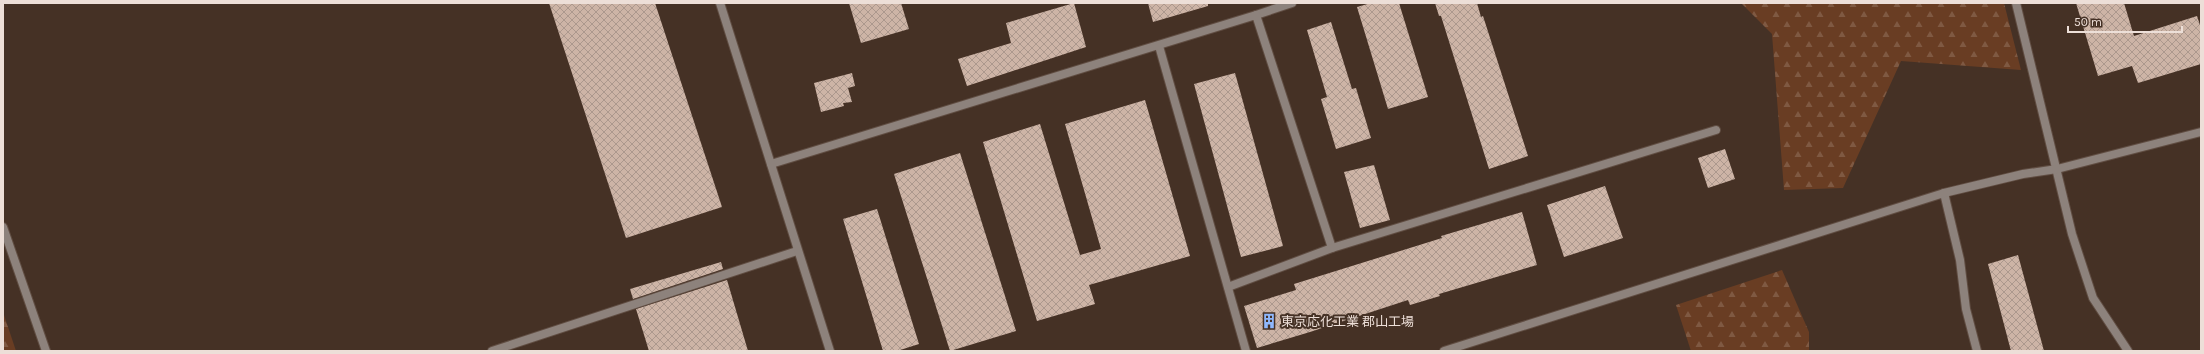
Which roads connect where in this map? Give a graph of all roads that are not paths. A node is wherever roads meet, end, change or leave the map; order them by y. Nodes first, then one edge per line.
1 (720, 3) edge
2 (1292, 3) edge
3 (2016, 3) edge
4 (1256, 15) junction
5 (1159, 46) junction
6 (1716, 130) dead end
7 (2201, 132) edge
8 (771, 164) junction
9 (2057, 169) junction
10 (1944, 194) junction
11 (3, 227) edge
12 (1332, 248) junction
13 (798, 251) junction
14 (1228, 287) junction
15 (497, 350) edge
16 (46, 351) edge
17 (830, 351) edge
18 (1246, 351) edge
19 (1444, 351) edge
20 (1977, 351) edge
21 (2128, 351) edge

1 - 8 street
2 - 4 street
3 - 9 street
4 - 5 street
4 - 12 street
5 - 8 street
5 - 14 street
6 - 12 street
7 - 9 street
8 - 13 street
9 - 10 street
9 - 21 street
10 - 19 street
10 - 20 street
11 - 16 street
12 - 14 street
13 - 15 street
13 - 17 street
14 - 18 street

